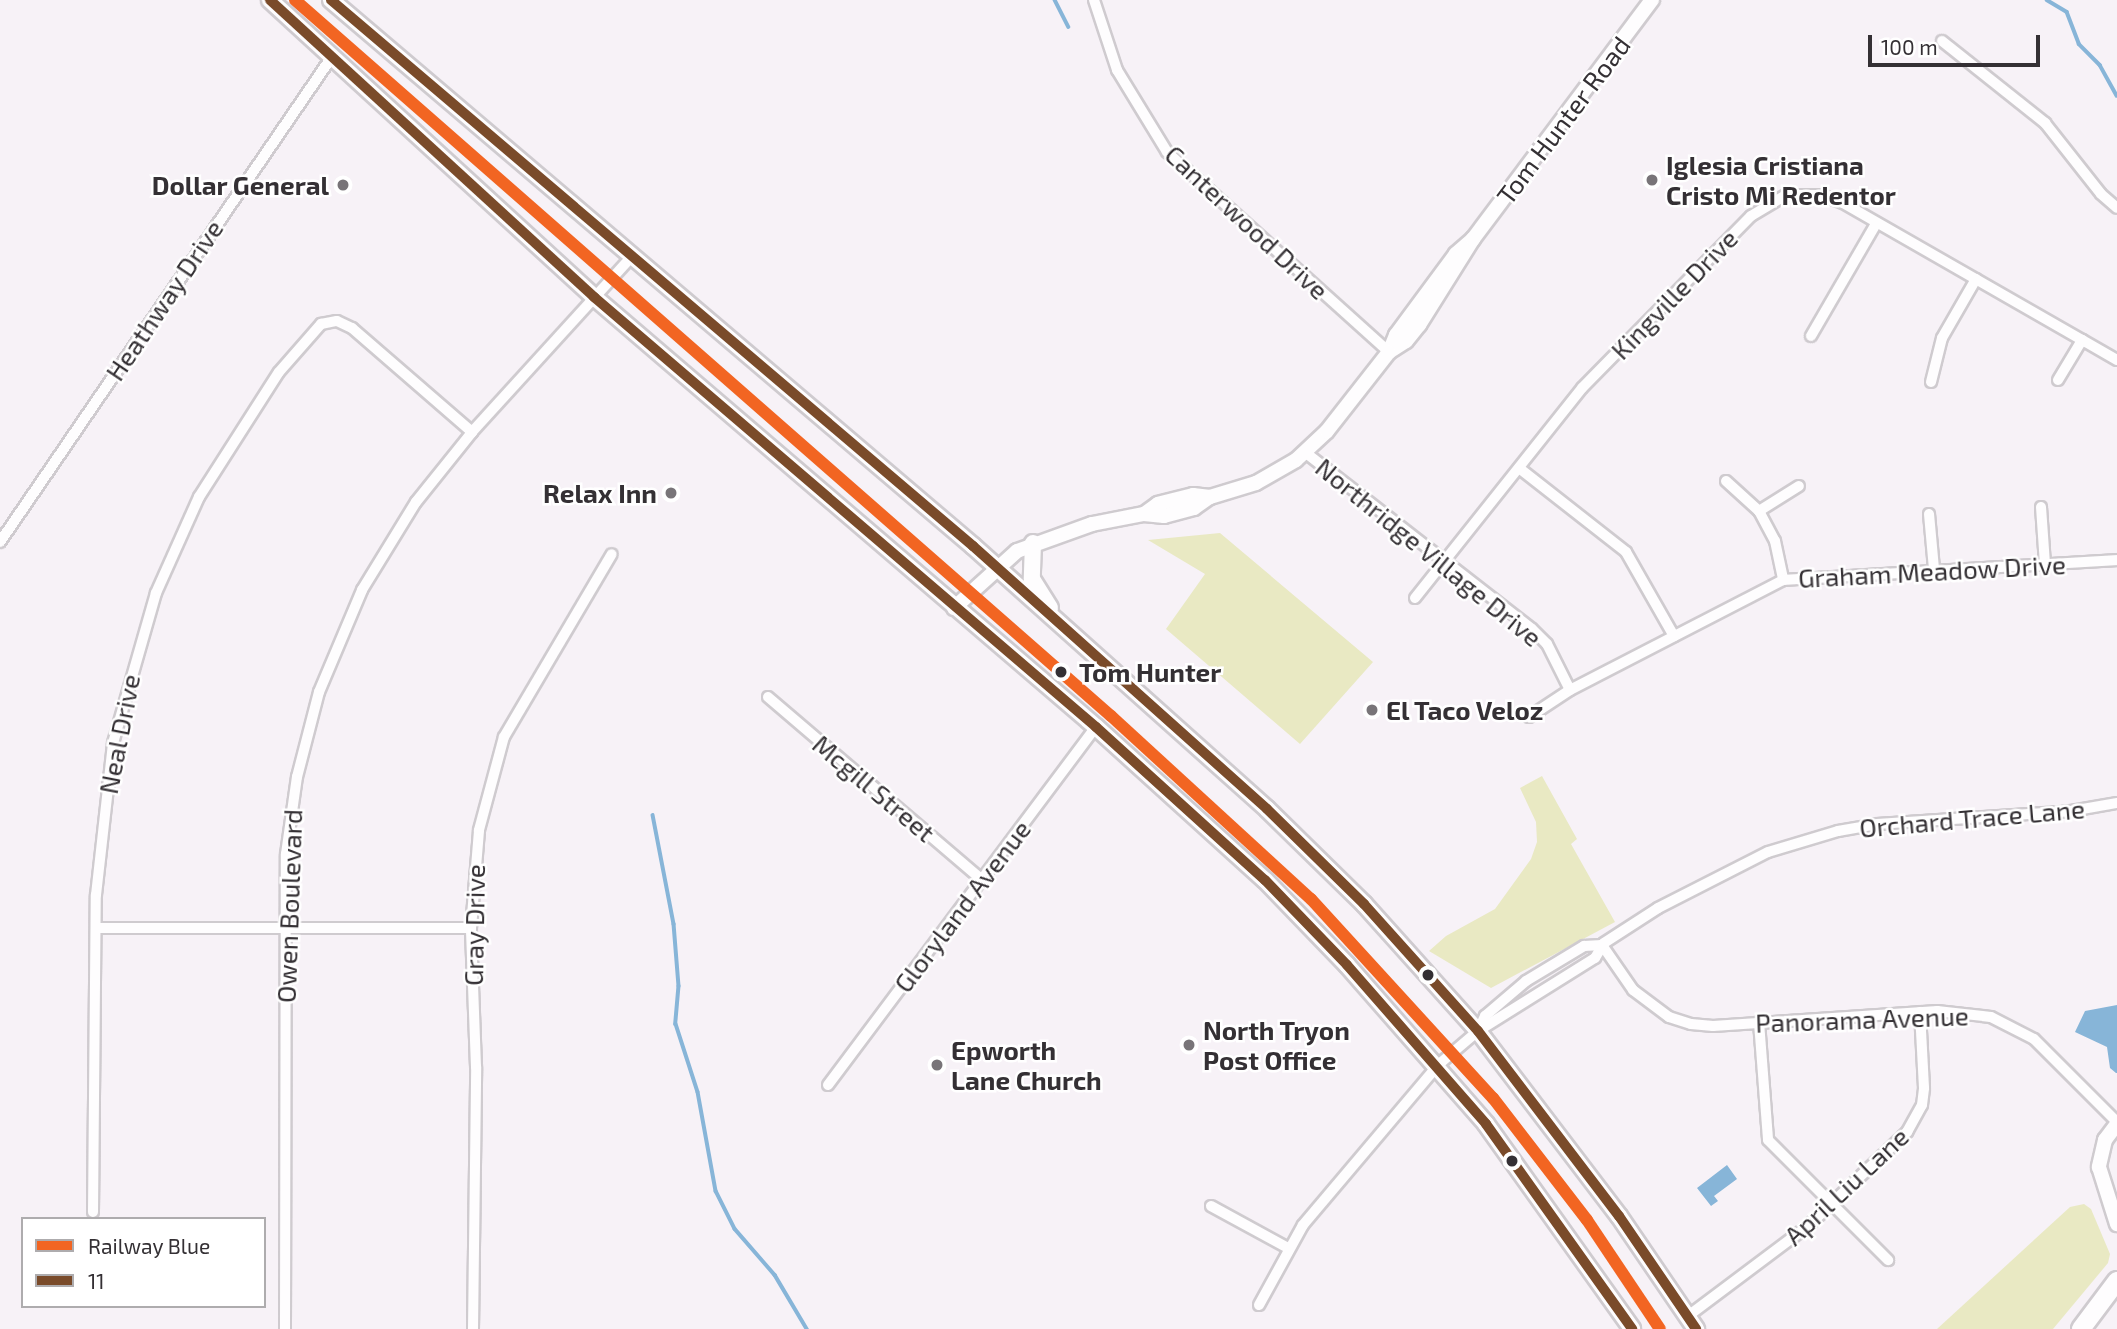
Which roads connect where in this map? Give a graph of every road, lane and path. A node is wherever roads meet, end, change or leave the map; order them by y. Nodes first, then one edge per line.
1 (270, 0) edge
2 (331, 0) edge
3 (1094, 0) edge
4 (1653, 0) edge
5 (1942, 41) dead end
6 (331, 58) junction
7 (2117, 208) edge
8 (1876, 224) junction
9 (632, 257) junction
10 (1976, 279) junction
11 (594, 296) junction
12 (1811, 336) dead end
13 (2082, 340) junction
14 (1389, 352) junction
15 (2117, 360) edge
16 (2058, 380) dead end
17 (1931, 382) dead end
18 (472, 432) junction
19 (1306, 453) junction
20 (1519, 468) junction
21 (1726, 481) dead end
22 (1799, 486) dead end
23 (2041, 507) dead end
24 (1759, 512) junction
25 (1929, 514) dead end
26 (0, 542) edge
27 (1033, 543) junction
28 (611, 554) dead end
29 (2117, 560) edge
30 (1443, 564) junction
31 (2045, 564) junction
32 (996, 567) junction
33 (1934, 569) junction
34 (1783, 580) junction
35 (1415, 598) dead end
36 (954, 608) junction
37 (1061, 624) junction
38 (1674, 636) junction
39 (1570, 690) junction
40 (768, 696) dead end
41 (1529, 717) dead end
42 (1096, 727) junction
43 (2117, 803) edge
44 (981, 879) junction
45 (284, 927) junction
46 (96, 928) junction
47 (471, 928) junction
48 (1602, 944) junction
49 (1920, 1012) junction
50 (1759, 1022) junction
51 (1478, 1031) junction
52 (1438, 1065) junction
53 (828, 1085) dead end
54 (2117, 1123) edge
55 (1831, 1205) junction
56 (1211, 1206) dead end
57 (2114, 1208) edge
58 (93, 1212) dead end
59 (2117, 1224) edge
60 (1288, 1248) junction
61 (1888, 1260) dead end
62 (2117, 1281) edge
63 (1259, 1305) dead end
64 (1692, 1322) edge
65 (285, 1329) edge
66 (472, 1329) edge
67 (1632, 1329) edge
68 (2081, 1329) edge

1 - 6 main road
2 - 9 main road
3 - 14 street, Canterwood Drive
4 - 14 street, Tom Hunter Road
5 - 7 street
6 - 11 main road
6 - 26 street, Heathway Drive
8 - 10 street, Kingville Drive
8 - 12 street
8 - 20 street, Kingville Drive
9 - 11 street, Owen Boulevard
9 - 32 main road
10 - 13 street, Kingville Drive
10 - 17 street
11 - 18 street, Owen Boulevard
11 - 36 main road
13 - 15 street, Kingville Drive
13 - 16 street
14 - 19 street, Tom Hunter Road
18 - 45 street, Owen Boulevard
18 - 46 street, Neal Drive
19 - 27 street, Tom Hunter Road
19 - 30 street, Northridge Village Drive
20 - 30 street, Kingville Drive
20 - 38 street
21 - 24 street
22 - 24 street
23 - 31 street
24 - 34 street
25 - 33 street
27 - 32 street, Tom Hunter Road
27 - 37 main road
28 - 47 street, Gray Drive
29 - 31 street, Graham Meadow Drive
30 - 35 street, Kingville Drive
30 - 39 street, Northridge Village Drive
31 - 33 street, Graham Meadow Drive
32 - 36 street, Tom Hunter Road
32 - 37 main road
33 - 34 street, Graham Meadow Drive
34 - 38 street, Graham Meadow Drive
36 - 42 main road
37 - 51 main road
38 - 39 street, Graham Meadow Drive
39 - 41 street, Graham Meadow Drive
40 - 44 street, Mcgill Street
42 - 44 street, Gloryland Avenue
42 - 52 main road
43 - 48 street, Orchard Trace Lane
44 - 53 street, Gloryland Avenue
45 - 46 street
45 - 47 street
45 - 65 street, Owen Boulevard
46 - 58 street, Neal Drive
47 - 66 street, Gray Drive
48 - 50 street, Panorama Avenue
48 - 51 street, Orchard Trace Lane
48 - 51 street, Orchard Trace Lane
49 - 50 street, Panorama Avenue
49 - 54 street, Panorama Avenue
49 - 55 street, April Liu Lane
50 - 55 street
51 - 52 street, Orchard Trace Lane
51 - 64 main road
52 - 60 street, Orchard Trace Lane
52 - 67 main road
54 - 57 street
55 - 61 street
55 - 64 street, April Liu Lane
56 - 60 street
57 - 59 street
60 - 63 street, Orchard Trace Lane
62 - 68 highway

